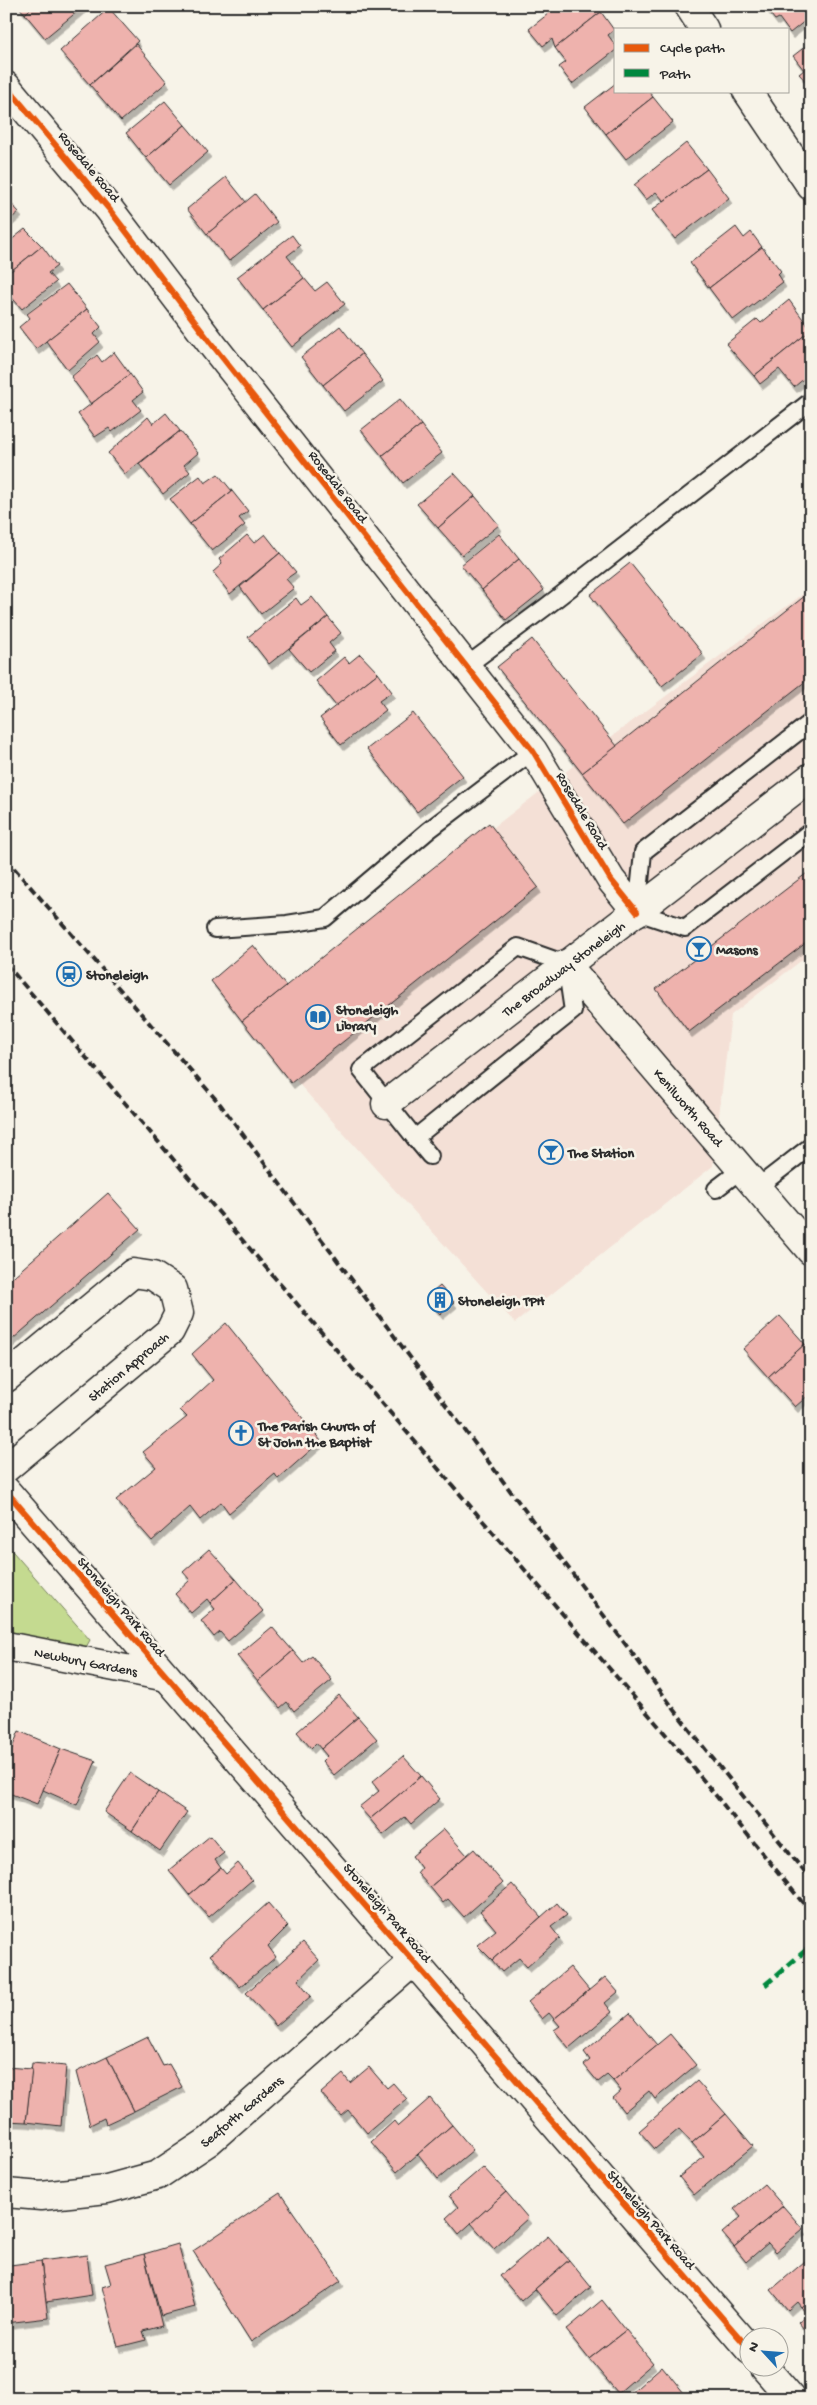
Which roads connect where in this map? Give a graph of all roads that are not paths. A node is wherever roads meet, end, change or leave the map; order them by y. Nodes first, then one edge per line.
1 (689, 6) edge
2 (703, 28) edge
3 (6, 86) edge
4 (747, 92) edge
5 (811, 186) edge
6 (811, 401) edge
7 (465, 667) junction
8 (811, 722) edge
9 (533, 751) junction
10 (811, 777) edge
11 (811, 831) edge
12 (636, 912) junction
13 (215, 929) dead end
14 (566, 964) junction
15 (386, 1104) junction
16 (415, 1138) junction
17 (811, 1146) edge
18 (430, 1156) dead end
19 (750, 1178) junction
20 (716, 1189) dead end
21 (811, 1250) edge
22 (6, 1378) edge
23 (6, 1468) edge
24 (6, 1491) edge
25 (6, 1646) edge
26 (167, 1677) junction
27 (414, 1960) junction
28 (6, 2193) edge
29 (740, 2338) edge
30 (774, 2378) edge
31 (792, 2399) edge

1 - 2 street
3 - 7 street, Rosedale Road
4 - 5 street
6 - 7 lane
7 - 9 street, Rosedale Road
8 - 12 lane
9 - 12 street, Rosedale Road
9 - 13 lane
10 - 12 street, The Broadway Stoneleigh
11 - 12 lane
12 - 14 street, The Broadway Stoneleigh
14 - 15 street, The Broadway Stoneleigh
14 - 15 lane
14 - 16 lane
14 - 19 street, Kenilworth Road
15 - 16 lane
16 - 18 lane
17 - 19 lane
19 - 20 lane
19 - 21 street, Kenilworth Road
22 - 23 street, Station Approach
24 - 26 street, Stoneleigh Park Road
25 - 26 street, Newbury Gardens
26 - 27 street, Stoneleigh Park Road
27 - 28 street, Seaforth Gardens
27 - 29 street, Stoneleigh Park Road
30 - 31 street

